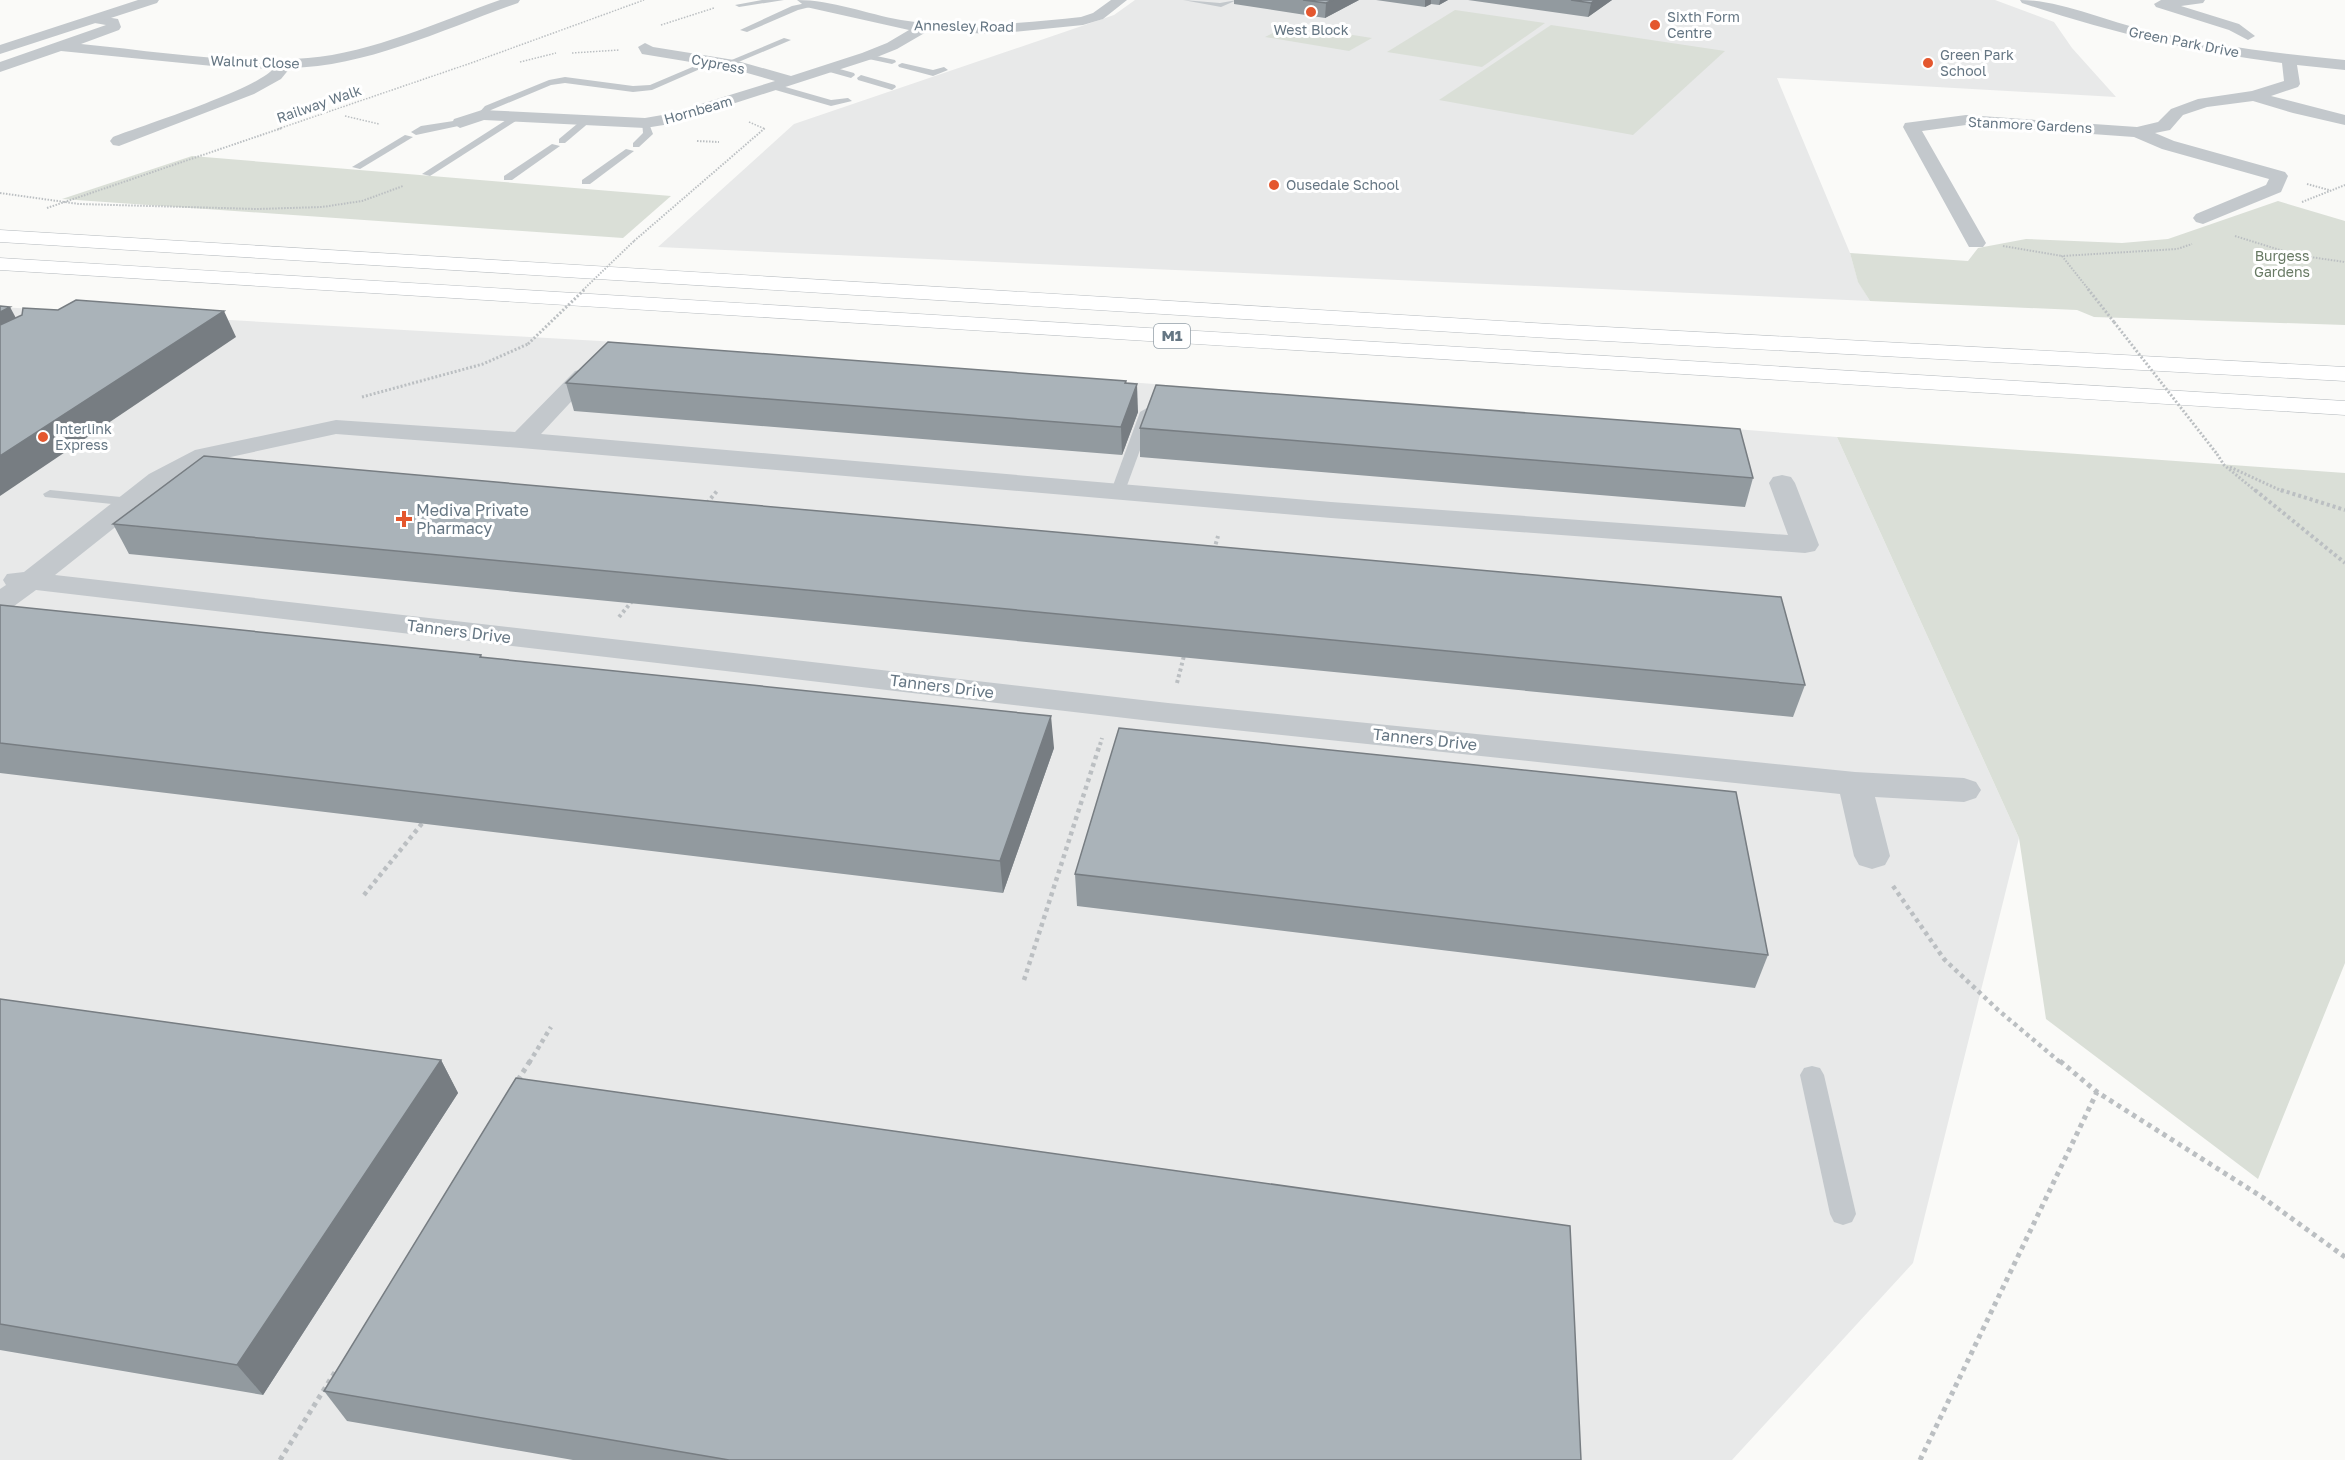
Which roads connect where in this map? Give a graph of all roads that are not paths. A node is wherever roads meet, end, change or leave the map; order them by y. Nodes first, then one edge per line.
1 (152, 0) edge
2 (513, 0) edge
3 (780, 0) edge
4 (1120, 0) edge
5 (1187, 0) edge
6 (1233, 0) edge
7 (2027, 0) edge
8 (2198, 0) edge
9 (808, 2) edge
10 (2154, 2) edge
11 (739, 5) dead end
12 (94, 19) junction
13 (924, 27) junction
14 (744, 30) dead end
15 (2248, 36) dead end
16 (787, 40) dead end
17 (60, 46) junction
18 (645, 46) dead end
19 (0, 50) edge
20 (867, 56) junction
21 (2289, 61) junction
22 (892, 62) dead end
23 (719, 63) junction
24 (902, 65) dead end
25 (2345, 65) edge
26 (284, 66) junction
27 (0, 67) edge
28 (829, 69) junction
29 (944, 70) dead end
30 (851, 75) dead end
31 (861, 78) dead end
32 (793, 81) junction
33 (775, 87) junction
34 (892, 87) dead end
35 (2254, 96) junction
36 (848, 101) dead end
37 (482, 115) junction
38 (518, 117) junction
39 (2345, 120) edge
40 (586, 121) junction
41 (460, 123) joint
42 (645, 123) junction
43 (139, 124) dead end
44 (156, 126) junction
45 (2138, 132) junction
46 (119, 141) dead end
47 (357, 167) dead end
48 (427, 174) road end
49 (508, 178) dead end
50 (586, 182) dead end
51 (2203, 218) dead end
52 (0, 237) edge
53 (1976, 243) road end
54 (0, 264) edge
55 (2345, 374) edge
56 (583, 376) edge
57 (2345, 408) edge
58 (1147, 412) edge
59 (521, 440) junction
60 (1782, 483) dead end
61 (1118, 491) junction
62 (50, 494) dead end
63 (131, 502) junction
64 (15, 580) edge
65 (0, 603) edge
66 (1855, 784) junction
67 (1964, 790) dead end
68 (1872, 856) road end
69 (1812, 1075) dead end
70 (1843, 1214) dead end

1 - 12 street
2 - 26 street, Walnut Close
3 - 11 lane
4 - 13 street, Annesley Road
5 - 6 lane
7 - 21 street, Green Park Drive
8 - 10 street
9 - 13 street, Annesley Road
9 - 14 lane
10 - 15 street
12 - 17 street
12 - 19 street
13 - 20 street, Hornbeam
16 - 23 lane
17 - 26 street, Walnut Close
17 - 27 street
18 - 23 street, Cypress
20 - 22 lane
20 - 28 street, Hornbeam
21 - 25 street, Green Park Drive
21 - 35 street, Stanmore Gardens
23 - 32 street, Cypress
23 - 37 lane
24 - 29 lane
26 - 44 street
28 - 30 lane
28 - 32 street, Hornbeam
31 - 34 lane
32 - 33 street, Hornbeam
33 - 36 lane
33 - 42 street, Hornbeam
35 - 39 street
35 - 45 street, Stanmore Gardens
37 - 38 street, Hornbeam
37 - 41 street, Hornbeam
38 - 40 street, Hornbeam
38 - 48 lane
40 - 42 street, Hornbeam
40 - 49 lane
41 - 47 lane
42 - 50 lane
43 - 44 street
44 - 46 street
45 - 51 street, Stanmore Gardens
45 - 53 street, Stanmore Gardens
52 - 55 highway, M1
54 - 57 highway, M1
56 - 59 street
58 - 61 lane
59 - 61 street
59 - 63 street
60 - 61 street
62 - 63 lane
63 - 64 street
64 - 65 street
64 - 66 street, Tanners Drive
66 - 67 street, Tanners Drive
66 - 68 street
69 - 70 lane

